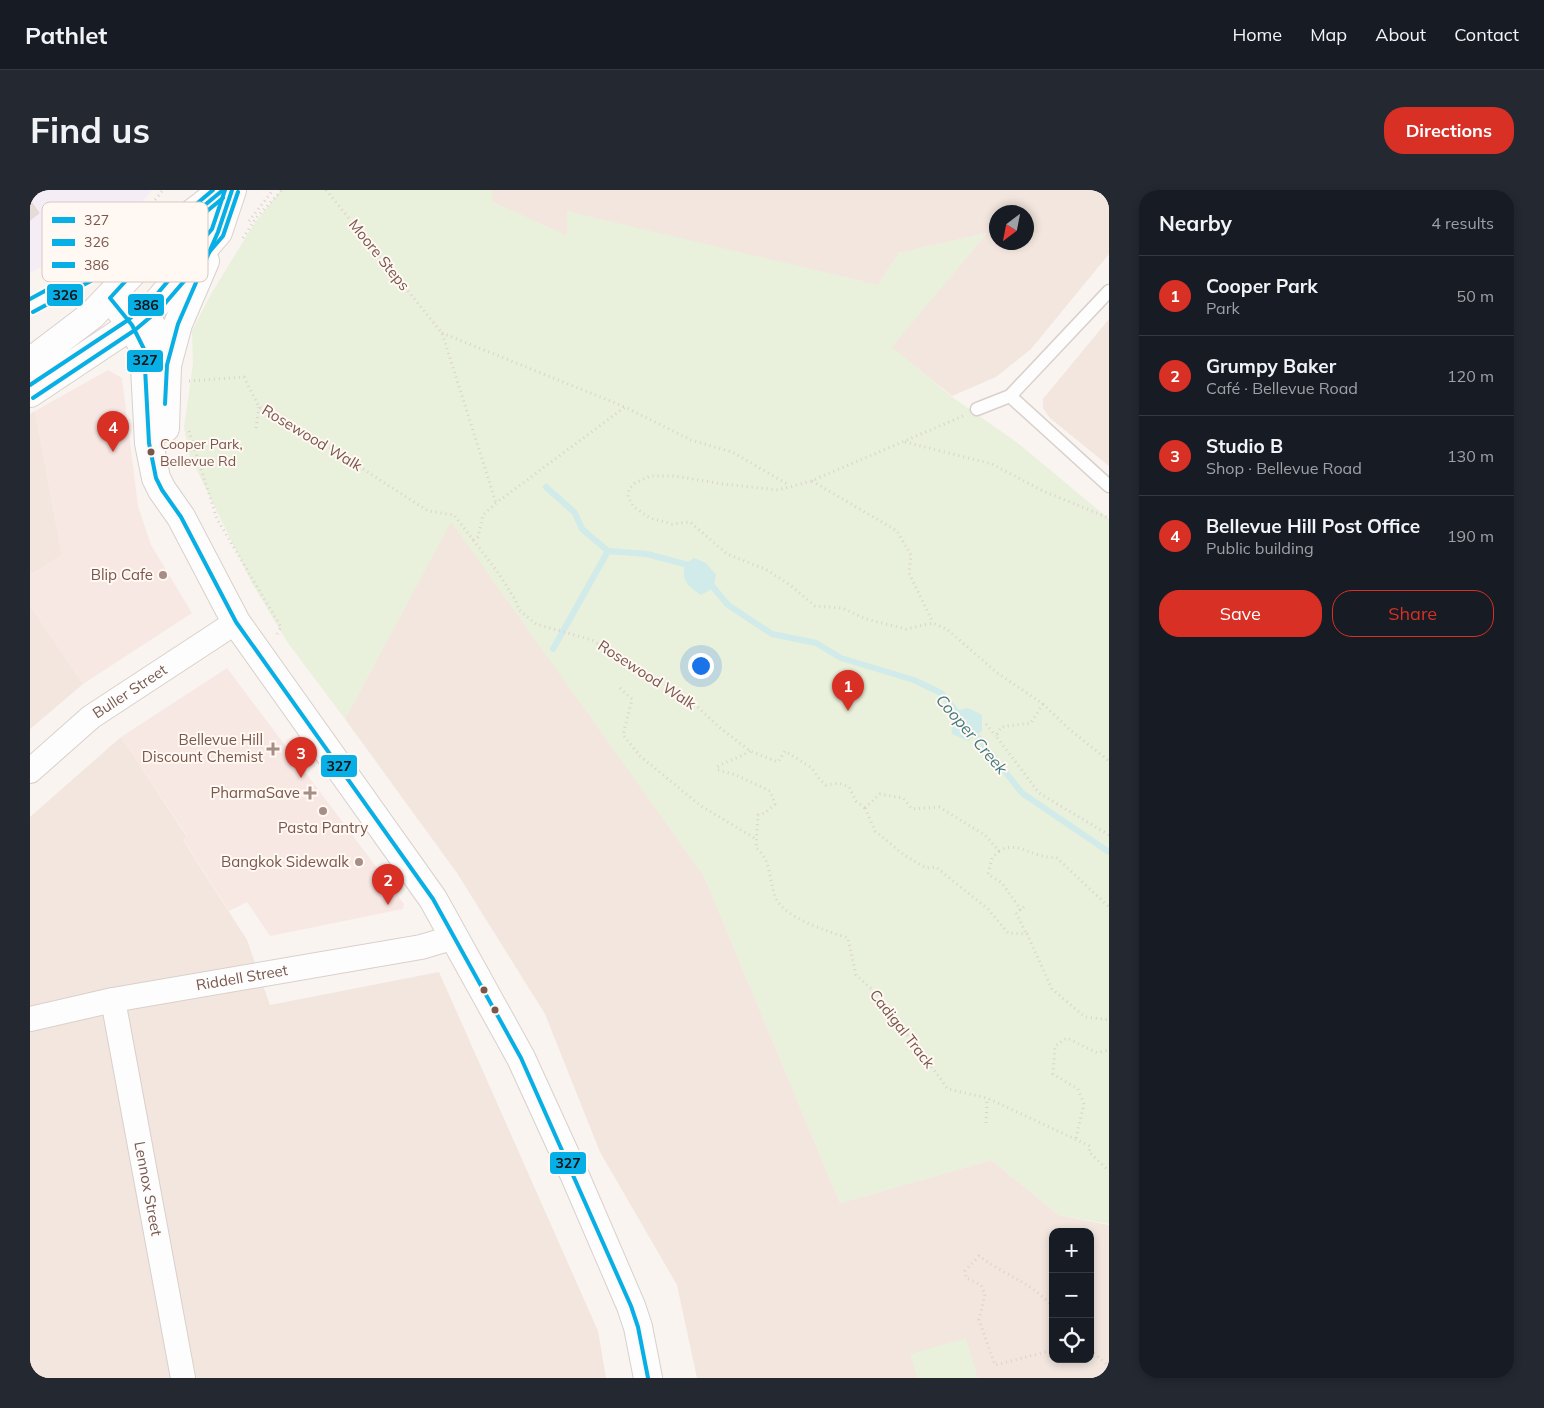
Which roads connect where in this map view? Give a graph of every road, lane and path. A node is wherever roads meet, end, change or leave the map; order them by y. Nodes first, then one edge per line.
1 (163, 190) edge
2 (223, 190) edge
3 (232, 190) edge
4 (282, 190) edge
5 (326, 190) edge
6 (153, 202) edge
7 (207, 202) edge
8 (229, 237) junction
9 (208, 254) edge
10 (208, 273) edge
11 (75, 282) edge
12 (124, 282) edge
13 (175, 282) edge
14 (203, 282) edge
15 (1109, 291) edge
16 (115, 292) junction
17 (30, 306) edge
18 (138, 320) junction
19 (442, 333) junction
20 (30, 362) edge
21 (178, 369) junction
22 (194, 382) dead end
23 (190, 390) dead end
24 (30, 393) edge
25 (1010, 396) junction
26 (259, 407) junction
27 (625, 407) junction
28 (977, 409) joint
29 (188, 427) dead end
30 (256, 428) dead end
31 (904, 442) junction
32 (194, 449) junction
33 (190, 450) dead end
34 (812, 481) junction
35 (790, 486) junction
36 (1109, 486) edge
37 (496, 503) junction
38 (181, 517) junction
39 (1109, 518) edge
40 (473, 540) junction
41 (244, 562) junction
42 (237, 568) dead end
43 (236, 622) junction
44 (934, 624) junction
45 (276, 636) dead end
46 (620, 688) dead end
47 (1042, 704) junction
48 (986, 724) dead end
49 (996, 736) junction
50 (750, 751) junction
51 (1109, 761) edge
52 (30, 771) edge
53 (865, 808) junction
54 (1109, 835) edge
55 (757, 839) junction
56 (999, 851) junction
57 (1109, 907) edge
58 (1027, 934) junction
59 (455, 937) junction
60 (113, 1000) junction
61 (30, 1019) edge
62 (1109, 1020) edge
63 (1109, 1050) edge
64 (986, 1098) junction
65 (986, 1122) dead end
66 (1076, 1138) junction
67 (1109, 1171) edge
68 (1049, 1303) edge
69 (1049, 1351) edge
70 (1094, 1353) edge
71 (1109, 1366) edge
72 (183, 1378) edge
73 (648, 1378) edge

1 - 6 path
2 - 7 street
3 - 8 street
4 - 8 path
5 - 19 path, Moore Steps
8 - 9 street
8 - 10 street
11 - 17 lane
12 - 16 street
13 - 18 street
14 - 21 street
15 - 25 lane
16 - 18 street
16 - 20 street
18 - 21 street
18 - 24 street
18 - 38 street
19 - 27 path
19 - 37 path
21 - 23 path
21 - 38 street
22 - 26 path, Rosewood Walk
25 - 28 lane
25 - 36 lane
26 - 30 path
26 - 40 path, Rosewood Walk
27 - 35 path
27 - 37 path
28 - 31 path
29 - 32 path
31 - 34 path
31 - 39 path
32 - 33 path
32 - 41 path
34 - 35 path
34 - 44 path
35 - 44 path
37 - 40 path
38 - 43 street
40 - 50 path, Rosewood Walk
41 - 42 path
41 - 45 path
43 - 52 street, Buller Street
43 - 59 street
44 - 47 path
46 - 55 path
47 - 49 path
47 - 51 path
48 - 49 path
49 - 54 path
50 - 53 path, Rosewood Walk
50 - 55 path, Cadigal Track
53 - 56 path
53 - 58 path
55 - 64 path, Cadigal Track
56 - 57 path
56 - 58 path
58 - 62 path
59 - 60 street, Riddell Street
59 - 73 street
60 - 61 street, Riddell Street
60 - 72 street, Lennox Street
63 - 66 path
64 - 65 path
64 - 66 path, Cadigal Track
66 - 67 path
68 - 69 path
70 - 71 path

